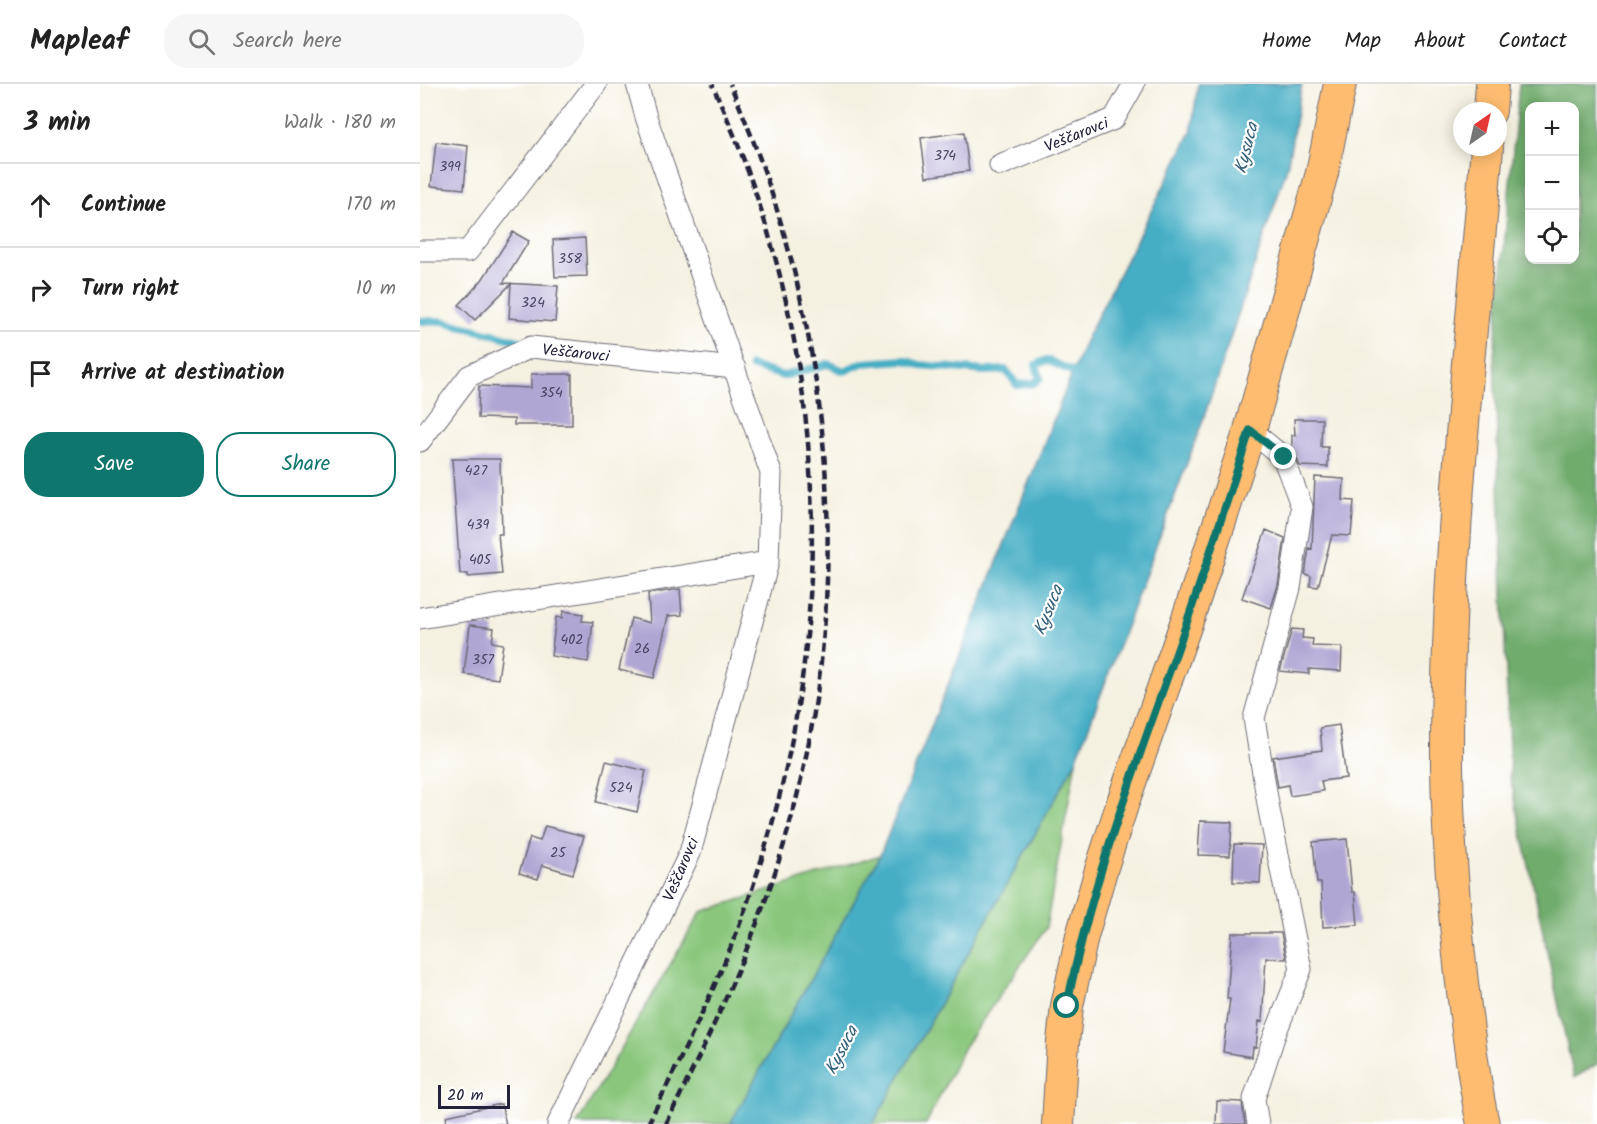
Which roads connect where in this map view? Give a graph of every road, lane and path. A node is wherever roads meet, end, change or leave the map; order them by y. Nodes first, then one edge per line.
1 (596, 84) edge
2 (637, 84) edge
3 (1134, 84) edge
4 (1340, 84) edge
5 (1492, 84) edge
6 (1491, 102) edge
7 (1486, 156) edge
8 (1000, 165) dead end
9 (420, 251) edge
10 (735, 368) junction
11 (1250, 430) junction
12 (420, 441) edge
13 (768, 562) junction
14 (420, 618) edge
15 (558, 1124) edge
16 (1058, 1124) edge
17 (1258, 1124) edge
18 (1483, 1124) edge

1 - 9 street
2 - 10 street, Veščarovci
3 - 8 street, Veščarovci
4 - 11 main road
5 - 6 main road
7 - 18 main road
10 - 12 street, Veščarovci
10 - 13 street, Veščarovci
11 - 16 main road
11 - 17 street
13 - 14 street
13 - 15 street, Veščarovci

